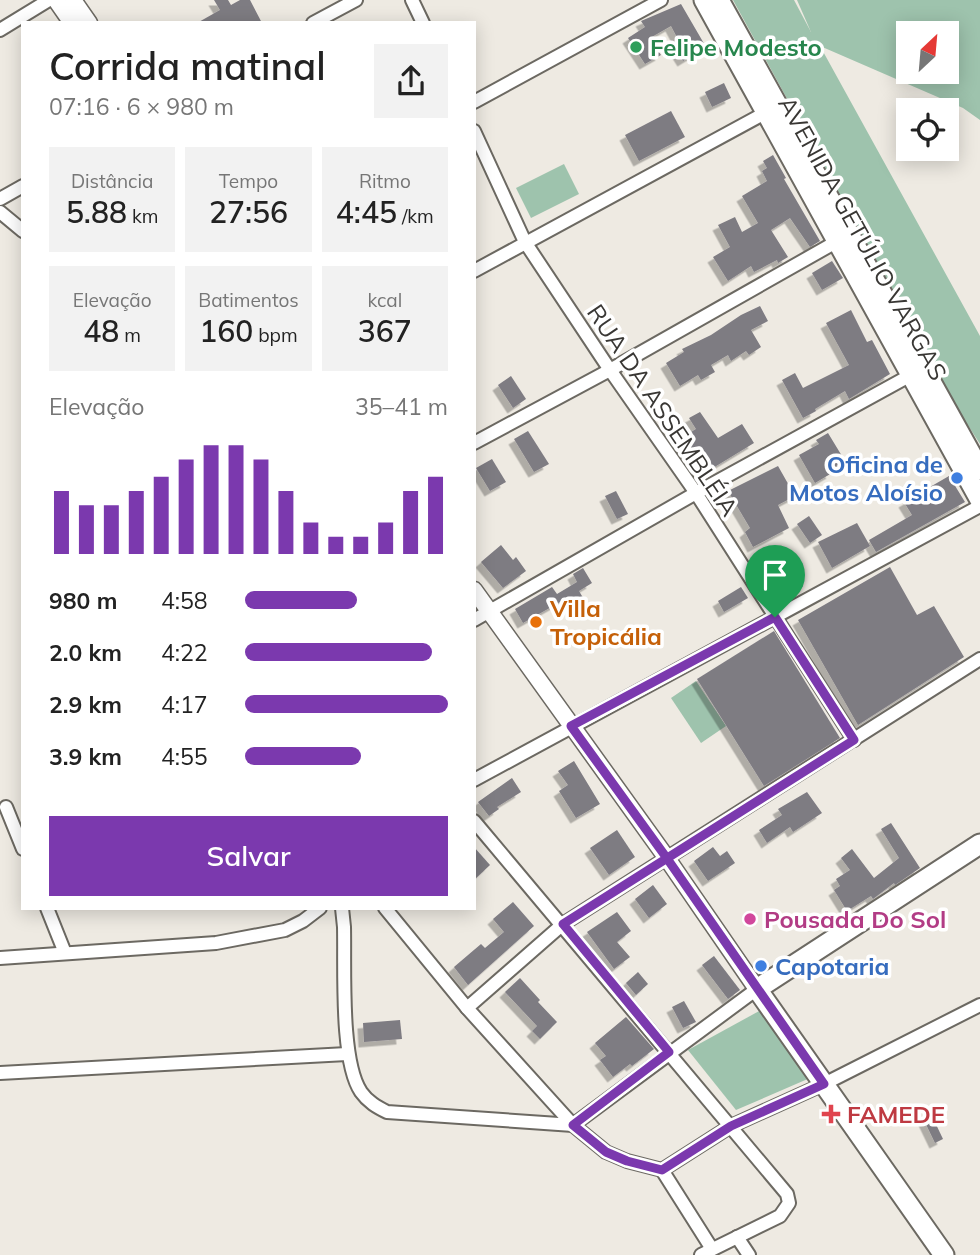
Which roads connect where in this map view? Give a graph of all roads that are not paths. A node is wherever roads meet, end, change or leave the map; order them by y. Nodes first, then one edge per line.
1 (49, 0) edge
2 (56, 0) edge
3 (73, 0) edge
4 (356, 0) edge
5 (412, 0) edge
6 (661, 0) edge
7 (704, 0) edge
8 (719, 0) edge
9 (71, 21) edge
10 (88, 21) edge
11 (317, 21) edge
12 (422, 21) edge
13 (0, 30) edge
14 (476, 101) edge
15 (765, 113) junction
16 (476, 135) edge
17 (21, 187) edge
18 (0, 199) edge
19 (0, 212) edge
20 (21, 229) edge
21 (525, 242) junction
22 (836, 242) junction
23 (476, 270) edge
24 (610, 370) junction
25 (911, 375) junction
26 (476, 442) edge
27 (979, 468) edge
28 (696, 493) junction
29 (980, 500) edge
30 (980, 506) edge
31 (476, 593) edge
32 (490, 611) junction
33 (775, 617) junction
34 (476, 619) edge
35 (980, 659) edge
36 (571, 726) junction
37 (854, 740) junction
38 (476, 779) edge
39 (6, 807) dead end
40 (476, 823) edge
41 (21, 844) edge
42 (980, 844) edge
43 (666, 857) junction
44 (48, 910) edge
45 (317, 910) edge
46 (342, 910) edge
47 (387, 910) edge
48 (563, 924) junction
49 (65, 953) junction
50 (0, 958) edge
51 (757, 989) junction
52 (980, 1005) edge
53 (467, 1008) junction
54 (669, 1052) junction
55 (347, 1054) junction
56 (0, 1073) edge
57 (824, 1084) junction
58 (573, 1125) junction
59 (731, 1126) junction
60 (662, 1170) junction
61 (737, 1237) junction
62 (707, 1252) edge
63 (748, 1255) edge
64 (944, 1255) edge

1 - 13 street
2 - 9 street
3 - 10 street
4 - 11 street
5 - 12 street
6 - 14 street
7 - 15 main road, AVENIDA GETÚLIO VARGAS
8 - 27 main road, AVENIDA GETÚLIO VARGAS
15 - 21 street
15 - 22 main road, AVENIDA GETÚLIO VARGAS
16 - 21 street, RUA DA ASSEMBLÉIA
17 - 18 street
19 - 20 street
21 - 23 street
21 - 24 street, RUA DA ASSEMBLÉIA
22 - 24 street
22 - 25 main road, AVENIDA GETÚLIO VARGAS
24 - 26 street
24 - 28 street, RUA DA ASSEMBLÉIA
25 - 28 street
25 - 29 main road, AVENIDA GETÚLIO VARGAS
28 - 32 street
28 - 33 street, RUA DA ASSEMBLÉIA
30 - 33 street
31 - 32 street
32 - 34 street
32 - 36 street
33 - 36 street
33 - 37 street, RUA DA ASSEMBLÉIA
35 - 37 street
36 - 38 street
36 - 43 street
37 - 43 street
39 - 41 street
40 - 48 street
42 - 51 main road
43 - 48 street
43 - 51 street
44 - 49 street
45 - 49 street
46 - 55 street
47 - 53 street
48 - 53 street
48 - 54 street
49 - 50 street
51 - 54 street
51 - 57 main road
52 - 57 street
53 - 58 street
54 - 58 street
54 - 59 street
55 - 56 street
55 - 58 street
57 - 59 street
57 - 64 main road
58 - 60 street
59 - 60 street
59 - 61 street
60 - 62 street
61 - 62 street
61 - 63 street

